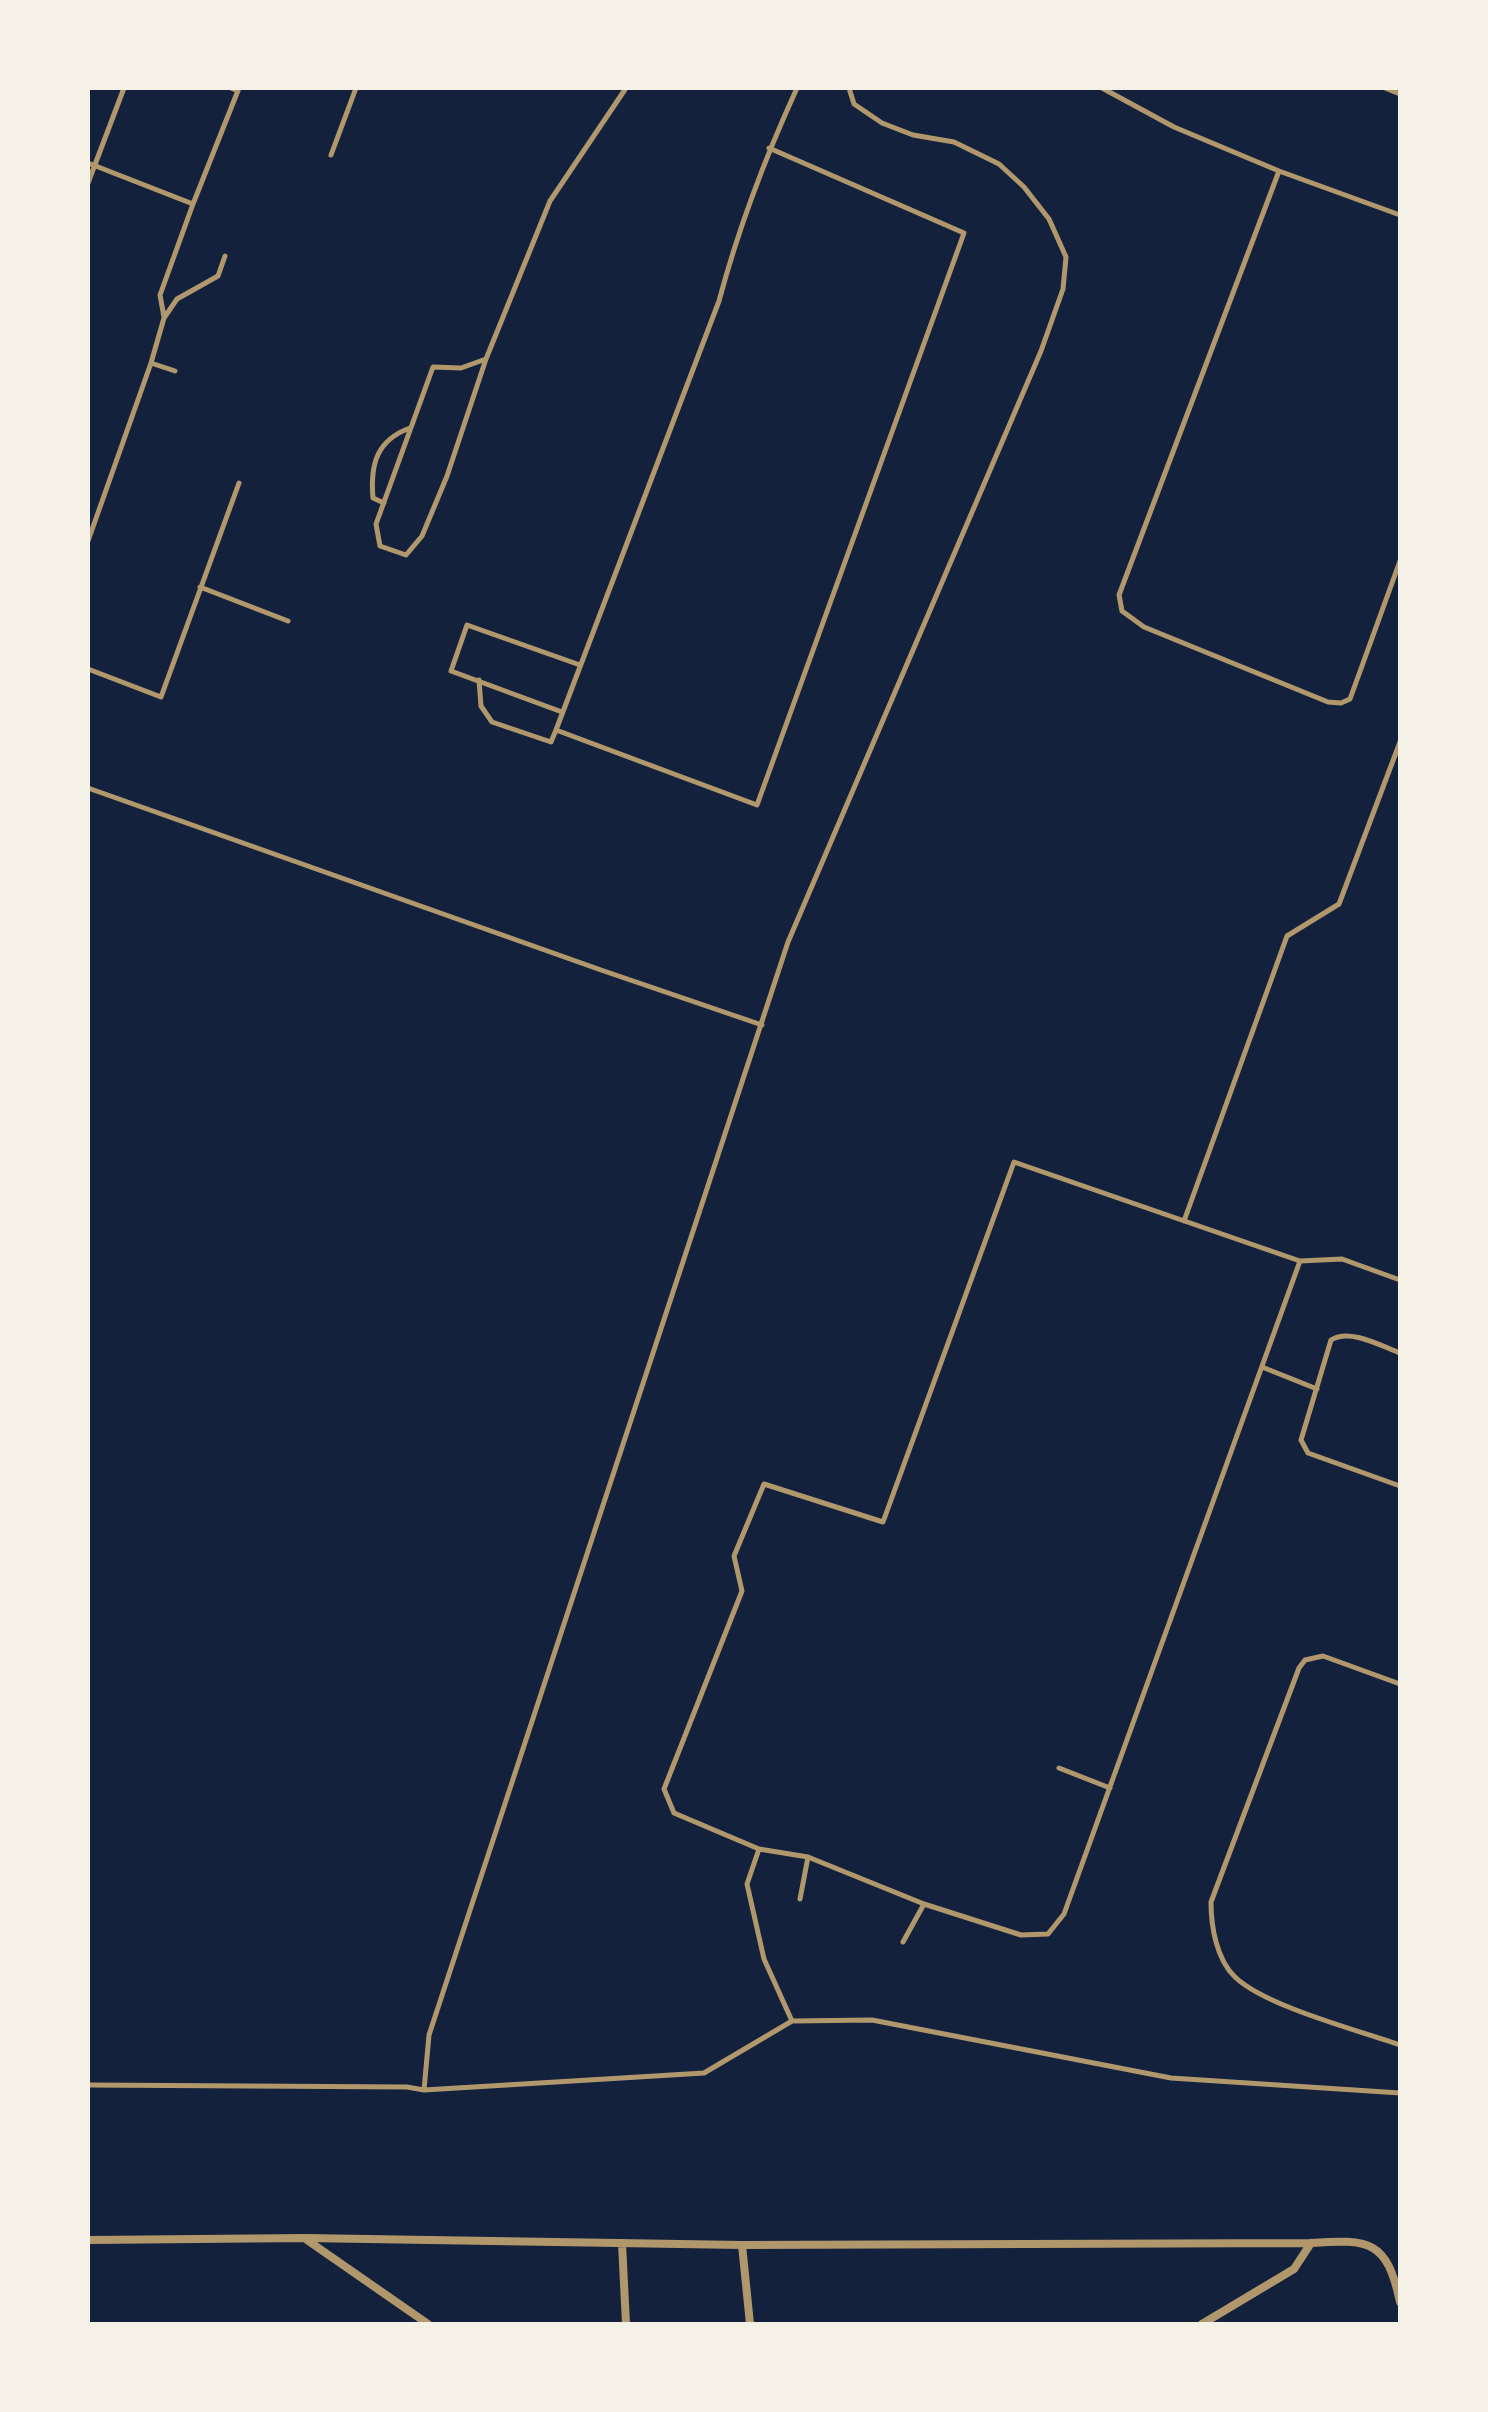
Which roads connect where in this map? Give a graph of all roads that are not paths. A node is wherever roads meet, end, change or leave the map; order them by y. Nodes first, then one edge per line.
1 (124, 88) edge
2 (231, 88) edge
3 (356, 88) edge
4 (626, 88) edge
5 (797, 88) edge
6 (849, 88) edge
7 (1102, 88) edge
8 (1385, 88) edge
9 (239, 90) edge
10 (1400, 94) edge
11 (769, 148) junction
12 (331, 155) dead end
13 (91, 164) edge
14 (1279, 171) junction
15 (88, 183) edge
16 (193, 204) junction
17 (1400, 215) edge
18 (225, 256) dead end
19 (164, 318) junction
20 (486, 359) junction
21 (151, 363) junction
22 (175, 371) dead end
23 (411, 428) junction
24 (239, 483) dead end
25 (384, 503) junction
26 (88, 541) edge
27 (1400, 561) edge
28 (200, 587) junction
29 (288, 621) dead end
30 (580, 665) junction
31 (88, 669) edge
32 (479, 680) junction
33 (562, 712) junction
34 (556, 730) junction
35 (1400, 742) edge
36 (88, 788) edge
37 (762, 1025) junction
38 (1184, 1221) junction
39 (1300, 1261) junction
40 (1400, 1280) edge
41 (1400, 1353) edge
42 (1262, 1367) junction
43 (1317, 1389) junction
44 (1400, 1486) edge
45 (1400, 1684) edge
46 (1059, 1768) dead end
47 (1110, 1788) junction
48 (759, 1849) junction
49 (808, 1857) junction
50 (800, 1899) dead end
51 (924, 1904) junction
52 (903, 1942) dead end
53 (792, 2021) junction
54 (1400, 2045) edge
55 (88, 2085) edge
56 (424, 2090) junction
57 (1400, 2093) edge
58 (305, 2238) junction
59 (88, 2240) edge
60 (622, 2243) junction
61 (1311, 2243) junction
62 (742, 2245) junction
63 (1400, 2302) edge
64 (428, 2324) edge
65 (626, 2324) edge
66 (750, 2324) edge
67 (1202, 2324) edge

1 - 13 lane
2 - 9 lane
3 - 12 lane
4 - 20 lane
5 - 11 lane
6 - 37 lane
7 - 14 lane
8 - 10 lane
9 - 16 lane
11 - 30 lane
11 - 34 lane
13 - 15 lane
13 - 16 lane
14 - 17 lane
14 - 27 lane
16 - 19 lane
18 - 19 lane
19 - 21 lane
20 - 23 lane
20 - 25 lane
21 - 22 lane
21 - 26 lane
23 - 25 lane
23 - 25 lane
24 - 28 lane
28 - 29 lane
28 - 31 lane
30 - 32 lane
30 - 33 lane
32 - 33 lane
32 - 34 lane
33 - 34 lane
35 - 38 lane
36 - 37 lane
37 - 56 lane
38 - 39 lane
38 - 48 lane
39 - 40 lane
39 - 42 lane
41 - 43 lane
42 - 43 lane
42 - 47 lane
43 - 44 lane
45 - 54 lane
46 - 47 lane
47 - 51 lane
48 - 49 lane
48 - 53 lane
49 - 50 lane
49 - 51 lane
51 - 52 lane
53 - 56 lane
53 - 57 lane
55 - 56 lane
58 - 59 street
58 - 60 street
58 - 64 street
60 - 62 street
60 - 65 street
61 - 62 street
61 - 63 street
61 - 67 street
62 - 66 street

